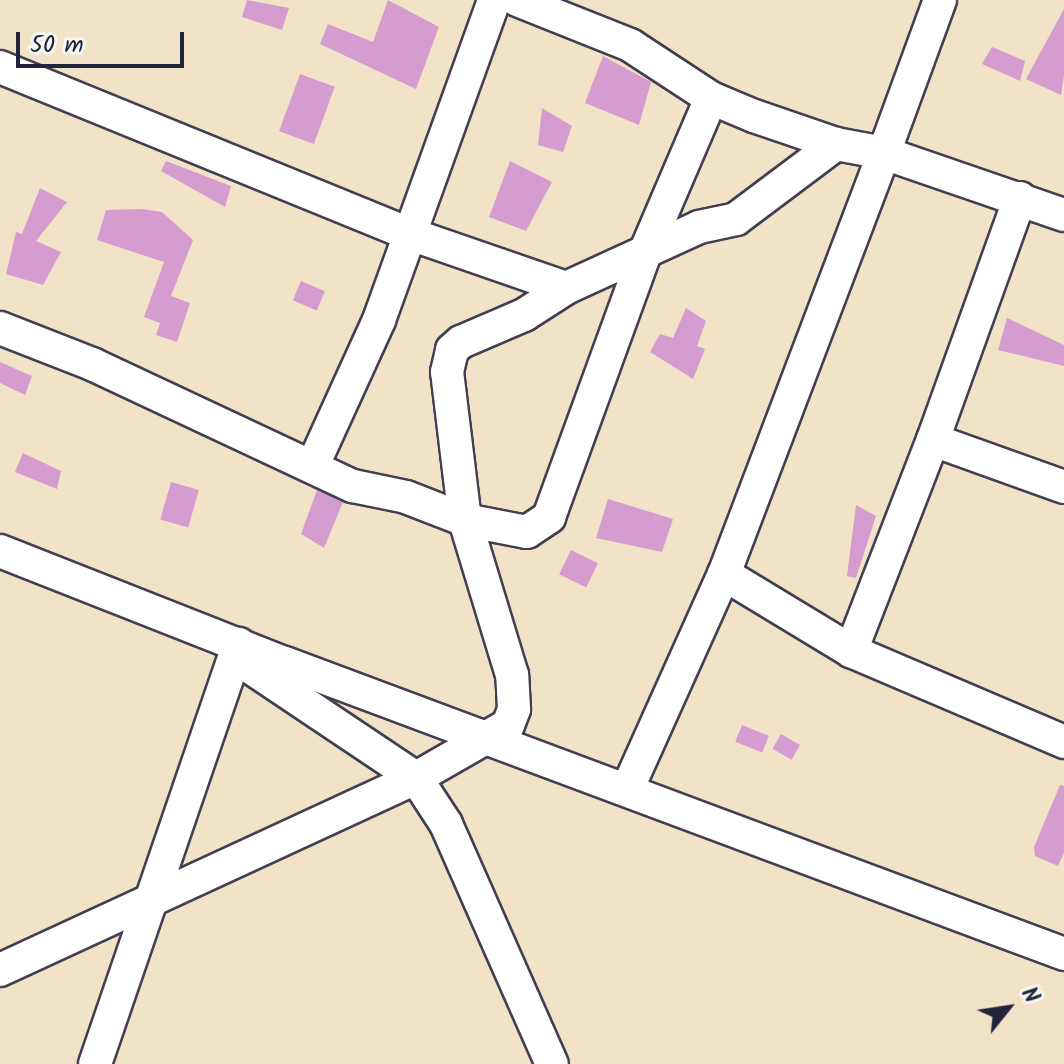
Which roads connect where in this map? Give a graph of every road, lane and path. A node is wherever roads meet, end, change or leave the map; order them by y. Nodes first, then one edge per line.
1 (494, 0) edge
2 (517, 0) edge
3 (940, 0) edge
4 (0, 67) edge
5 (711, 98) junction
6 (836, 144) junction
7 (884, 153) junction
8 (1020, 198) junction
9 (1064, 215) edge
10 (407, 233) junction
11 (646, 250) junction
12 (566, 288) junction
13 (0, 328) edge
14 (933, 440) junction
15 (313, 465) junction
16 (1064, 487) edge
17 (465, 520) junction
18 (0, 551) edge
19 (724, 574) junction
20 (237, 651) junction
21 (851, 651) junction
22 (493, 738) junction
23 (1064, 742) edge
24 (416, 778) junction
25 (627, 790) junction
26 (152, 898) junction
27 (1064, 954) edge
28 (0, 970) edge
29 (95, 1064) edge
30 (552, 1064) edge

1 - 10 street
2 - 5 street
3 - 7 street
4 - 10 street
5 - 6 street
5 - 11 street
6 - 7 street
6 - 11 street
7 - 8 street
7 - 19 street
8 - 9 street
8 - 14 street
10 - 12 street
10 - 15 street
11 - 12 street
11 - 17 street
12 - 17 street
13 - 15 street
14 - 16 street
14 - 21 street
15 - 17 street
17 - 22 street
18 - 20 street
19 - 21 street
19 - 25 street
20 - 22 street
20 - 24 street
20 - 26 street
21 - 23 street
22 - 24 street
22 - 25 street
24 - 26 street
24 - 30 street
25 - 27 street
26 - 28 street
26 - 29 street

